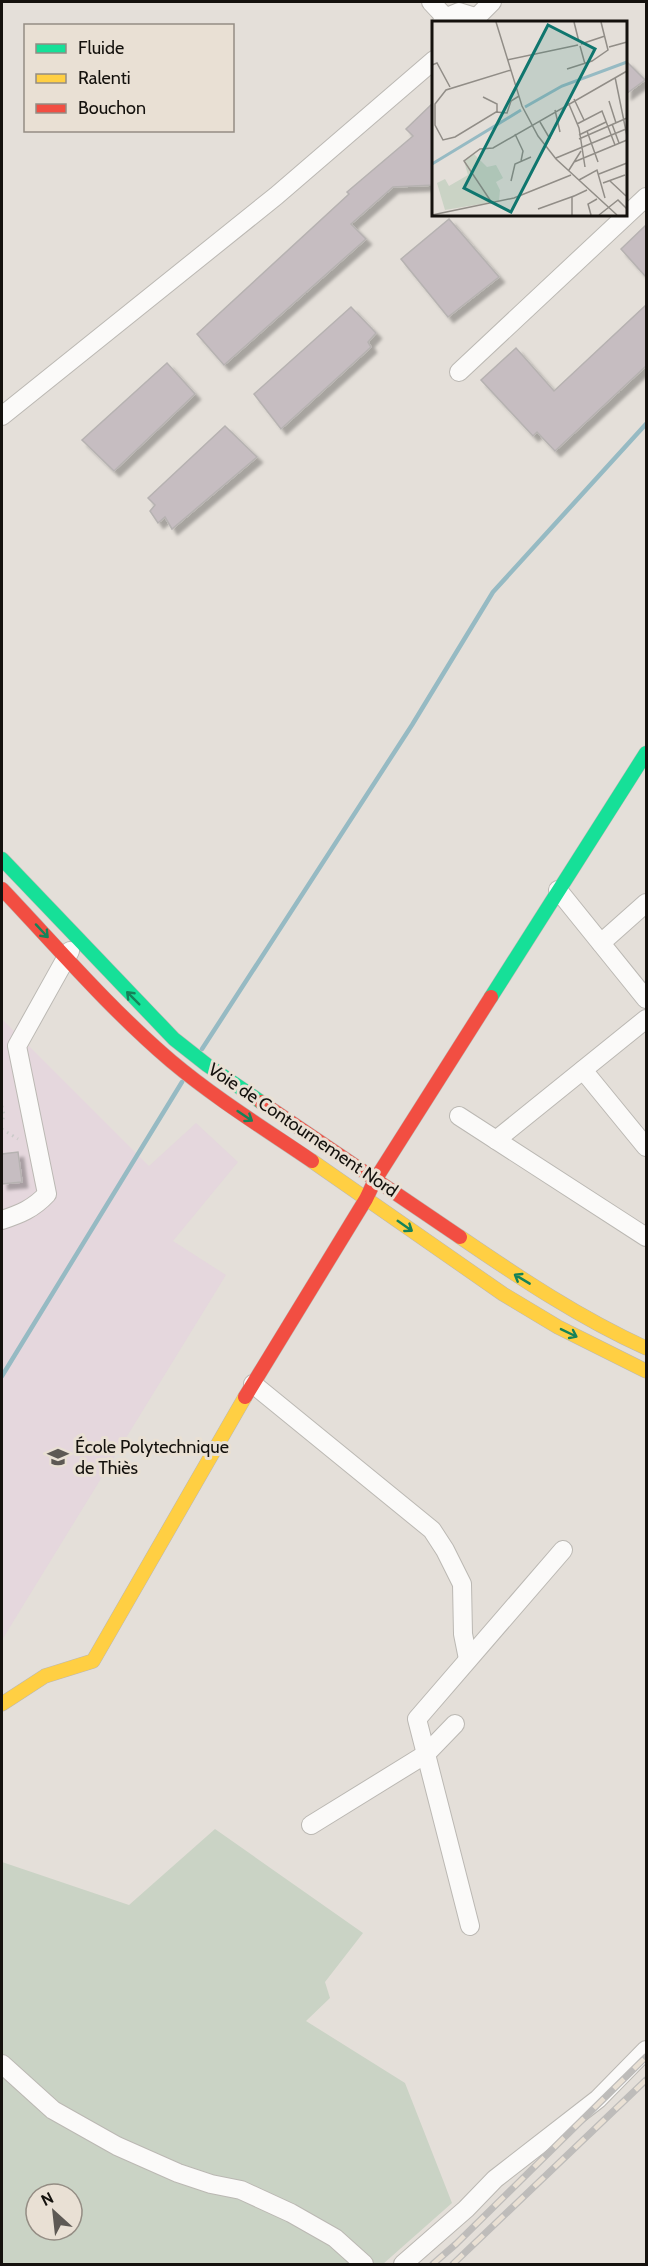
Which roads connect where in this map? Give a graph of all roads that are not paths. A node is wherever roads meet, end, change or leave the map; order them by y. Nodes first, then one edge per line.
1 (431, 2) edge
2 (492, 2) edge
3 (444, 20) edge
4 (476, 21) edge
5 (432, 62) edge
6 (646, 196) edge
7 (627, 211) edge
8 (619, 218) edge
9 (459, 372) dead end
10 (2, 416) edge
11 (646, 753) edge
12 (2, 859) edge
13 (2, 889) edge
14 (558, 890) junction
15 (646, 903) edge
16 (78, 940) junction
17 (601, 943) junction
18 (65, 956) junction
19 (646, 999) edge
20 (646, 1019) edge
21 (583, 1070) junction
22 (459, 1116) dead end
23 (496, 1140) junction
24 (646, 1147) edge
25 (375, 1180) junction
26 (366, 1199) junction
27 (2, 1220) edge
28 (646, 1237) edge
29 (646, 1348) edge
30 (646, 1371) edge
31 (253, 1384) junction
32 (563, 1550) dead end
33 (468, 1659) junction
34 (2, 1704) edge
35 (456, 1724) dead end
36 (426, 1754) junction
37 (310, 1825) dead end
38 (470, 1926) dead end
39 (646, 2049) edge
40 (2, 2064) edge
41 (364, 2265) edge
42 (403, 2265) edge

1 - 3 street
2 - 4 street
3 - 4 street
5 - 10 street
6 - 7 street
8 - 9 street
11 - 14 main road
12 - 16 main road, Voie de Contournement Nord
13 -> 18 main road, Voie de Contournement Nord
14 - 17 street
14 - 25 main road
15 - 17 street
16 - 18 street
25 -> 16 main road, Voie de Contournement Nord
17 - 19 street
18 -> 26 main road, Voie de Contournement Nord
18 - 27 street
20 - 21 street
21 - 23 street
21 - 24 street
22 - 23 street
23 - 28 street
25 - 26 main road
29 -> 25 main road, Voie de Contournement Nord
26 -> 30 main road, Voie de Contournement Nord
26 - 31 main road
31 - 33 street
31 - 34 main road
32 - 33 street
33 - 36 street
35 - 36 street
36 - 37 street
36 - 38 street
39 - 42 street
40 - 41 street

